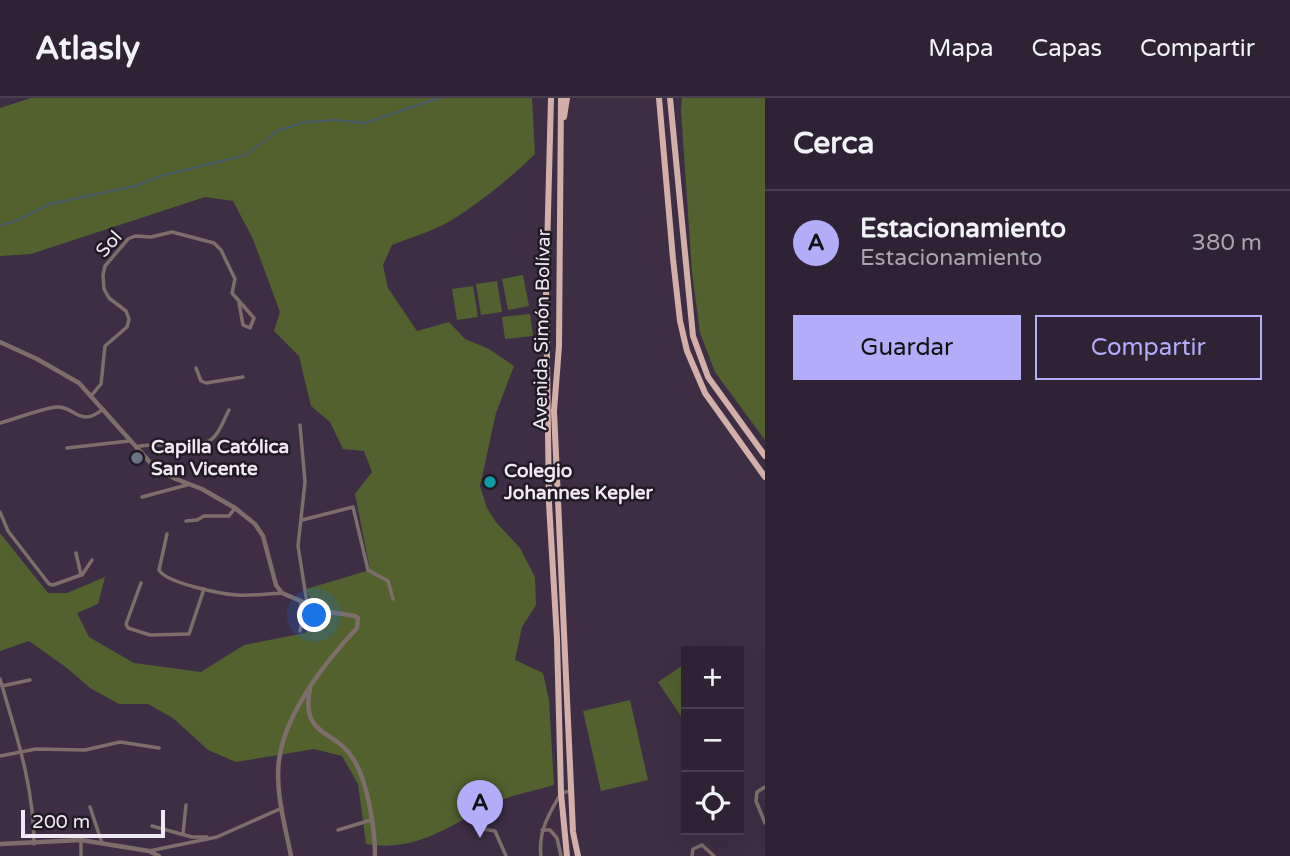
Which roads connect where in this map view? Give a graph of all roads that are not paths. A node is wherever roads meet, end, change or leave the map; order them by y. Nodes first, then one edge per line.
1 (549, 98) edge
2 (561, 98) edge
3 (567, 98) edge
4 (659, 98) edge
5 (670, 98) edge
6 (560, 140) junction
7 (239, 303) junction
8 (0, 342) edge
9 (196, 368) dead end
10 (243, 377) dead end
11 (91, 396) junction
12 (103, 409) junction
13 (229, 410) dead end
14 (0, 423) edge
15 (300, 425) dead end
16 (129, 441) junction
17 (134, 447) junction
18 (67, 448) dead end
19 (765, 456) edge
20 (765, 477) edge
21 (189, 484) junction
22 (142, 497) dead end
23 (235, 508) junction
24 (0, 512) edge
25 (186, 520) dead end
26 (302, 520) junction
27 (167, 534) dead end
28 (76, 553) dead end
29 (92, 560) dead end
30 (82, 575) junction
31 (141, 583) dead end
32 (204, 589) junction
33 (282, 593) junction
34 (393, 598) dead end
35 (300, 600) junction
36 (307, 603) junction
37 (300, 631) dead end
38 (0, 679) edge
39 (30, 680) dead end
40 (311, 683) junction
41 (2, 686) junction
42 (159, 748) dead end
43 (22, 751) junction
44 (0, 756) edge
45 (765, 787) edge
46 (571, 791) junction
47 (561, 793) junction
48 (186, 804) dead end
49 (90, 807) dead end
50 (282, 808) junction
51 (371, 820) junction
52 (765, 823) edge
53 (152, 826) dead end
54 (338, 830) dead end
55 (483, 830) dead end
56 (541, 830) junction
57 (183, 834) junction
58 (216, 837) junction
59 (81, 840) junction
60 (102, 843) junction
61 (0, 844) edge
62 (34, 844) junction
63 (149, 851) junction
64 (81, 856) edge
65 (159, 856) edge
66 (291, 856) edge
67 (375, 856) edge
68 (506, 856) edge
69 (541, 856) edge
70 (561, 856) edge
71 (567, 856) edge
72 (578, 856) edge
73 (692, 856) edge
74 (714, 856) edge

1 - 47 highway, Avenida Simón Bolívar
2 - 6 highway, Avenida Simón Bolívar
3 - 6 highway
4 - 20 highway
5 - 19 highway
6 - 46 highway, Avenida Simón Bolívar
7 - 7 street, Sol
7 - 11 street, Sol
8 - 11 street
9 - 10 street
11 - 12 street
12 - 14 street
12 - 16 street
13 - 17 street
15 - 26 street
16 - 17 street
16 - 18 street
17 - 21 street
21 - 22 street
21 - 23 street
23 - 25 street
23 - 33 street
24 - 30 street
26 - 34 street
26 - 36 street
27 - 32 street
28 - 30 street
29 - 30 street
31 - 32 street
32 - 33 street
33 - 35 street
35 - 36 street
35 - 37 street
36 - 40 street
38 - 41 street
39 - 41 street
40 - 50 street
40 - 51 street
41 - 43 street
42 - 43 street
43 - 44 street
43 - 62 street
45 - 52 street
46 - 47 street
46 - 72 highway, Avenida Simón Bolívar
47 - 56 street
47 - 71 highway, Avenida Simón Bolívar
48 - 57 street
49 - 60 street
50 - 58 street
50 - 66 street
51 - 54 street
51 - 67 street
53 - 57 street
55 - 68 street
56 - 69 street
56 - 70 street
57 - 58 street
58 - 63 street
59 - 60 street
59 - 62 street
59 - 64 street
60 - 63 street
61 - 62 street
63 - 65 street
73 - 74 street

